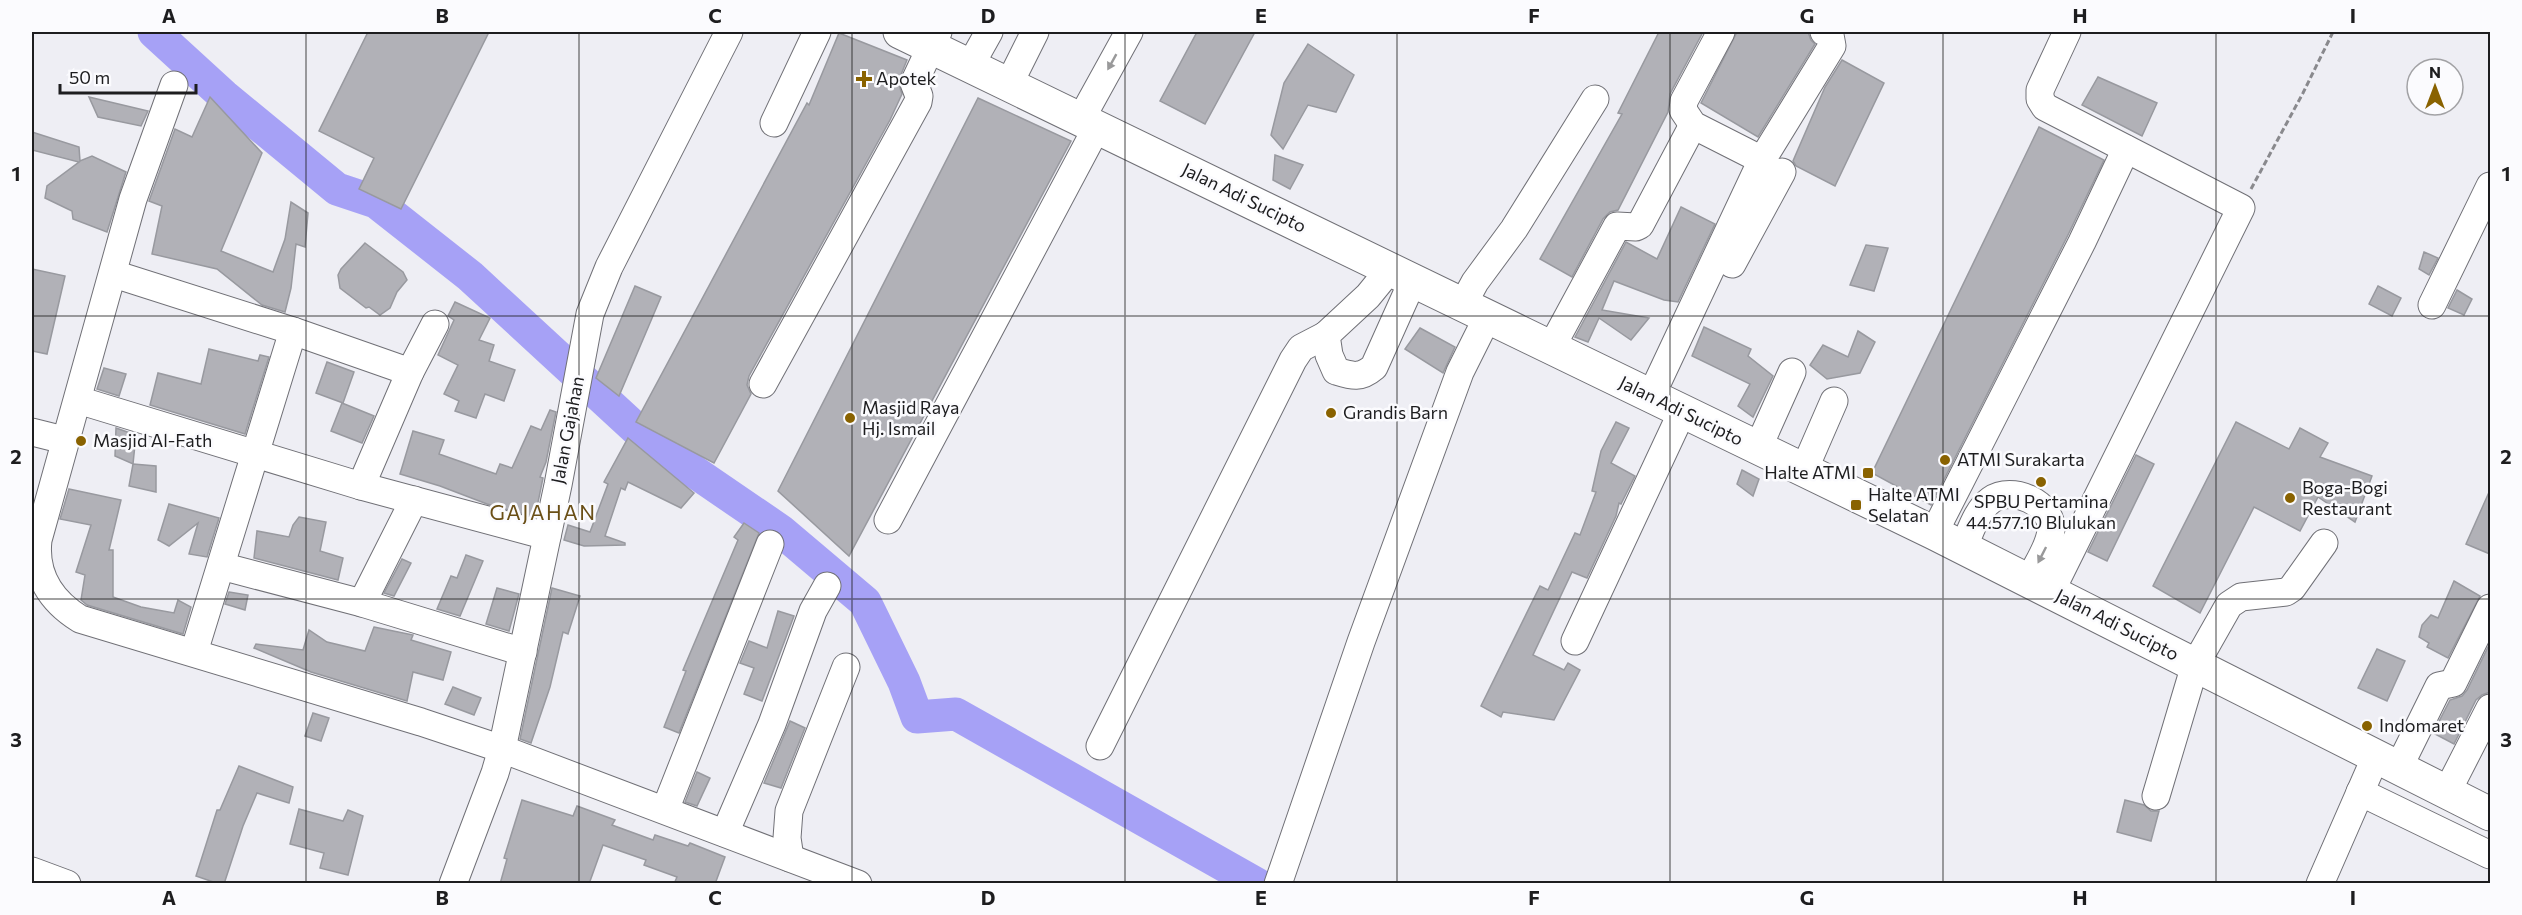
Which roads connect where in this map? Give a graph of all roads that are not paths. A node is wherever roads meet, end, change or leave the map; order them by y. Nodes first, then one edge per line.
1 (729, 32) edge
2 (817, 32) edge
3 (900, 32) edge
4 (989, 32) edge
5 (1035, 32) edge
6 (1129, 32) edge
7 (1721, 32) edge
8 (1824, 32) edge
9 (2067, 32) edge
10 (935, 39) edge
11 (970, 66) junction
12 (1009, 84) junction
13 (174, 85) dead end
14 (1595, 99) dead end
15 (774, 123) dead end
16 (1089, 123) junction
17 (1693, 125) junction
18 (2126, 149) junction
19 (1772, 166) junction
20 (2490, 186) edge
21 (114, 274) junction
22 (1402, 274) junction
23 (2432, 305) dead end
24 (1475, 310) junction
25 (435, 324) dead end
26 (294, 331) junction
27 (1326, 335) junction
28 (1551, 348) junction
29 (410, 372) junction
30 (1792, 372) dead end
31 (763, 384) dead end
32 (78, 400) junction
33 (1834, 401) dead end
34 (1666, 403) junction
35 (32, 432) edge
36 (64, 440) junction
37 (1758, 448) junction
38 (256, 453) junction
39 (1804, 470) junction
40 (361, 486) junction
41 (414, 500) junction
42 (888, 520) dead end
43 (1934, 533) junction
44 (547, 536) junction
45 (2324, 543) dead end
46 (770, 544) dead end
47 (1963, 548) junction
48 (221, 566) junction
49 (827, 586) dead end
50 (2040, 586) junction
51 (362, 603) junction
52 (2490, 608) edge
53 (1575, 641) dead end
54 (194, 652) junction
55 (523, 652) junction
56 (2194, 665) junction
57 (846, 667) dead end
58 (2490, 708) edge
59 (1100, 746) dead end
60 (502, 749) junction
61 (2388, 761) junction
62 (2360, 792) junction
63 (2447, 792) junction
64 (2156, 796) dead end
65 (665, 810) junction
66 (2490, 814) edge
67 (725, 833) junction
68 (2490, 855) edge
69 (790, 858) junction
70 (32, 871) edge
71 (852, 883) edge
72 (67, 884) edge
73 (453, 884) edge
74 (1278, 884) edge
75 (2320, 884) edge

1 - 44 street, Jalan Gajahan
2 - 15 street
3 - 10 highway, Jalan Adi Sucipto
4 - 11 street
5 - 12 street
6 -> 16 street
7 - 17 street
8 - 19 street
9 - 18 street
10 - 11 highway, Jalan Adi Sucipto
10 - 31 street
11 - 12 highway, Jalan Adi Sucipto
12 - 16 highway, Jalan Adi Sucipto
13 - 21 street
14 - 24 street
16 - 22 highway, Jalan Adi Sucipto
16 - 42 street
17 - 19 street
17 - 28 street
18 - 43 street
18 - 50 street
19 - 34 street
20 - 23 street
21 - 26 street
21 - 32 street
22 - 24 highway, Jalan Adi Sucipto
22 - 27 street
22 - 27 street
24 - 28 highway, Jalan Adi Sucipto
24 - 74 street
25 - 29 street
26 - 29 street
26 - 38 street
27 - 59 street
28 - 34 highway, Jalan Adi Sucipto
29 - 40 street
30 - 37 street
32 - 36 street
32 - 38 street
33 - 39 street
34 - 37 highway, Jalan Adi Sucipto
34 - 53 street
35 - 36 street
36 - 54 street
37 - 39 highway, Jalan Adi Sucipto
38 - 40 street
38 - 48 street
39 - 43 highway, Jalan Adi Sucipto
40 - 41 street
41 - 44 street
41 - 51 street
43 - 47 highway, Jalan Adi Sucipto
44 - 55 street, Jalan Gajahan
45 - 56 street
46 - 65 street
47 - 50 highway, Jalan Adi Sucipto
47 -> 50 street
48 - 51 street
48 - 54 street
49 - 67 street
50 - 56 highway, Jalan Adi Sucipto
51 - 55 street
52 - 61 street
54 - 60 street
55 - 60 street, Jalan Gajahan
56 - 61 highway, Jalan Adi Sucipto
56 - 64 street
57 - 69 street
58 - 63 street
60 - 65 street
60 - 73 street, Jalan Gajahan
61 - 62 street
61 - 63 highway, Jalan Adi Sucipto
62 - 68 street
62 - 75 street
63 - 66 highway, Jalan Adi Sucipto
65 - 67 street
67 - 69 street
69 - 71 street
70 - 72 street

